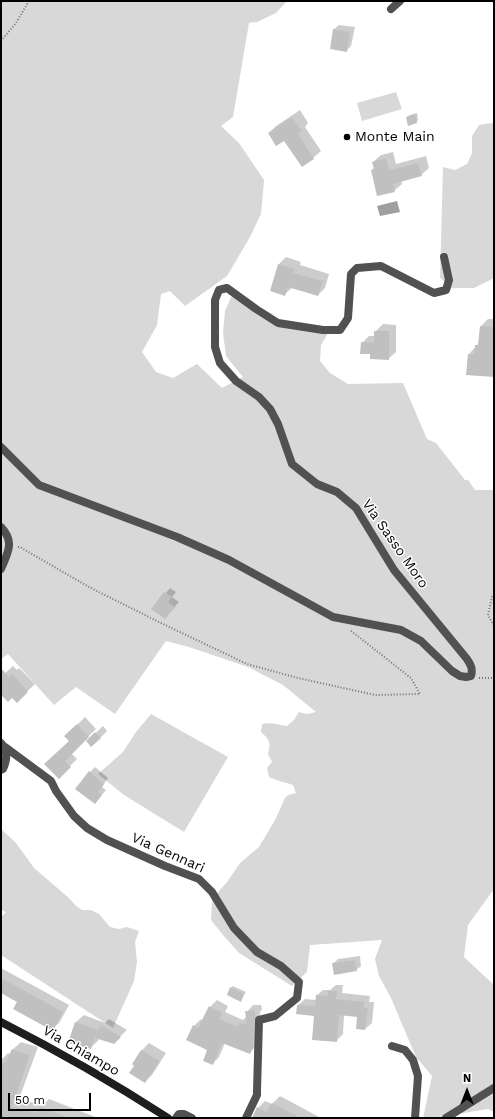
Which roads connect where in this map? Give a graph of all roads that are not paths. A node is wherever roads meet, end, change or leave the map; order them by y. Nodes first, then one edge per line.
1 (400, 1) edge
2 (391, 9) dead end
3 (444, 257) dead end
4 (1, 447) edge
5 (1, 527) edge
6 (1, 569) edge
7 (3, 745) edge
8 (1, 770) edge
9 (1, 1022) edge
10 (392, 1046) dead end
11 (494, 1088) edge
12 (168, 1118) edge
13 (176, 1118) edge
14 (192, 1118) edge
15 (246, 1118) edge
16 (415, 1118) edge
17 (446, 1118) edge

1 - 2 street
3 - 4 street, Via Sasso Moro
5 - 6 street
7 - 8 street
7 - 15 street, Via Gennari
9 - 12 main road, Via Chiampo
10 - 16 street
11 - 17 street
13 - 14 street

